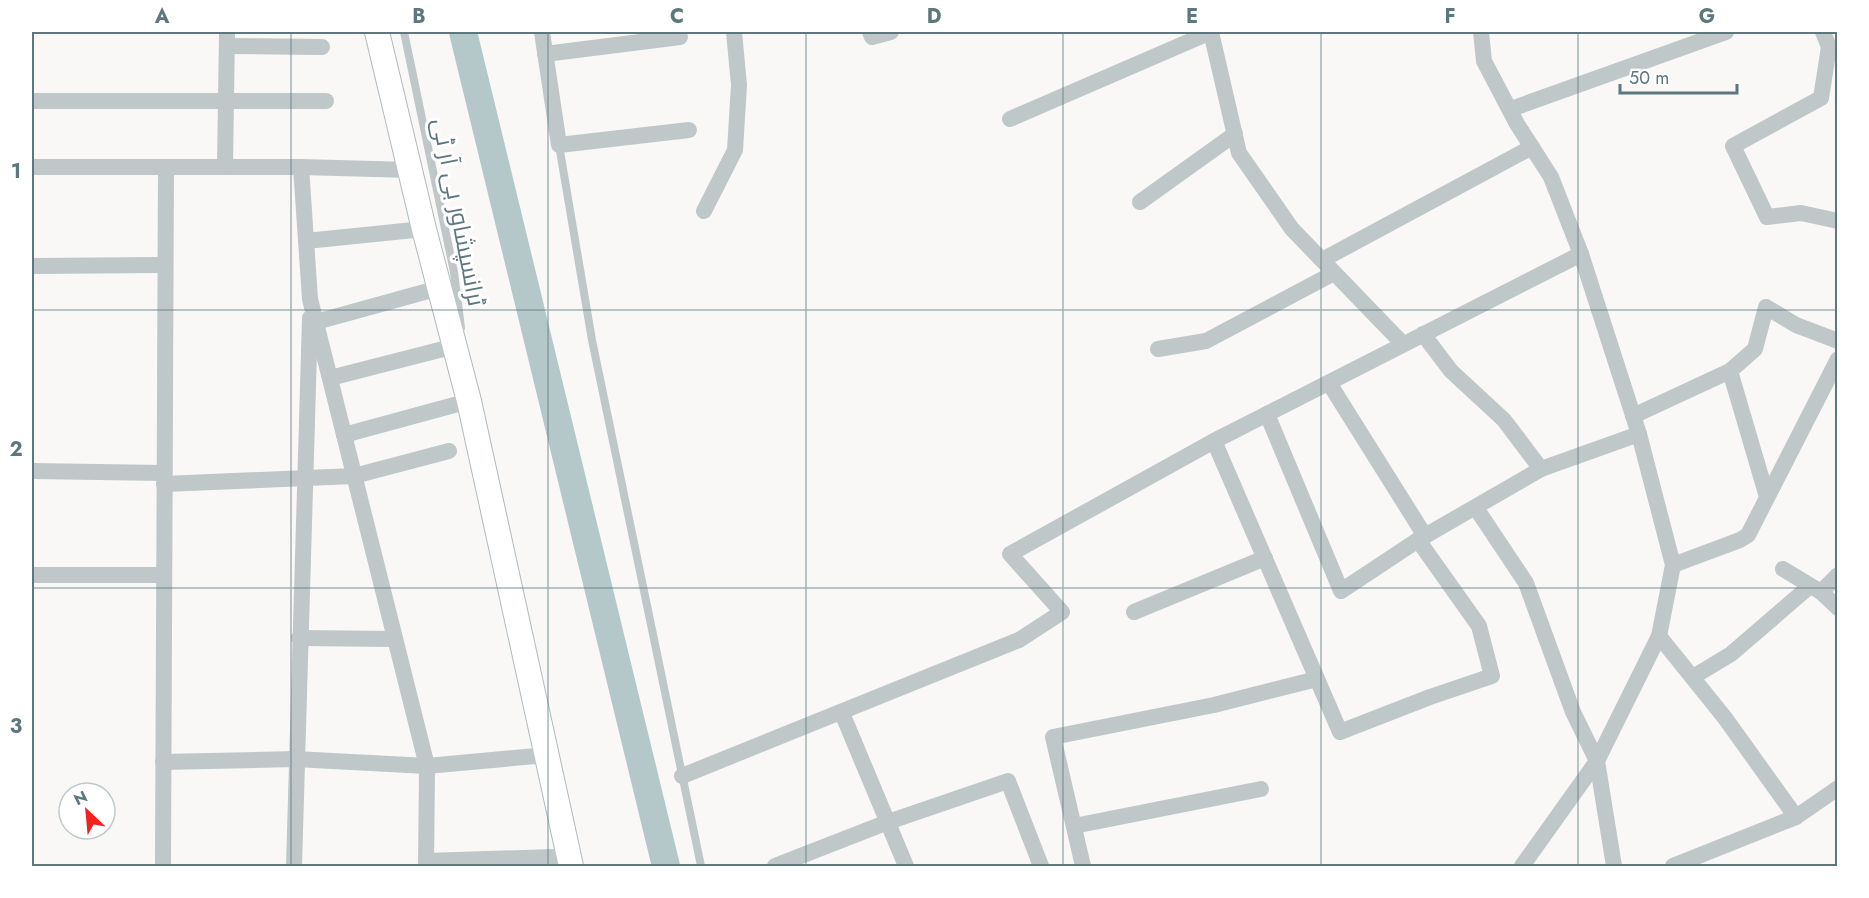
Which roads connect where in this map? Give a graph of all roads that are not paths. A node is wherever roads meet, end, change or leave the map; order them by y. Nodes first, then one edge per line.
1 (377, 32) edge
2 (404, 32) edge
3 (542, 32) edge
4 (734, 32) edge
5 (870, 32) edge
6 (891, 32) edge
7 (1211, 32) edge
8 (1481, 32) edge
9 (1726, 32) edge
10 (680, 38) dead end
11 (227, 39) edge
12 (1830, 41) edge
13 (322, 46) dead end
14 (545, 54) junction
15 (1829, 99) edge
16 (32, 101) edge
17 (226, 101) junction
18 (326, 101) dead end
19 (1511, 109) junction
20 (1010, 119) dead end
21 (689, 130) dead end
22 (1235, 134) junction
23 (559, 145) junction
24 (1532, 147) junction
25 (32, 167) edge
26 (166, 167) junction
27 (225, 167) junction
28 (301, 167) junction
29 (410, 170) junction
30 (1140, 202) dead end
31 (704, 211) dead end
32 (1838, 221) edge
33 (424, 229) junction
34 (306, 241) junction
35 (1581, 254) junction
36 (1322, 260) junction
37 (165, 265) junction
38 (32, 266) edge
39 (1335, 273) junction
40 (440, 288) junction
41 (310, 299) junction
42 (316, 322) junction
43 (1423, 334) junction
44 (1838, 340) edge
45 (1403, 344) junction
46 (455, 346) junction
47 (1158, 349) dead end
48 (1838, 358) edge
49 (1730, 371) junction
50 (330, 378) junction
51 (1329, 383) junction
52 (469, 401) junction
53 (1267, 414) junction
54 (1634, 416) junction
55 (1639, 434) junction
56 (344, 435) junction
57 (1214, 441) junction
58 (449, 451) dead end
59 (1541, 469) junction
60 (32, 471) edge
61 (354, 476) junction
62 (164, 478) junction
63 (304, 479) junction
64 (1767, 497) junction
65 (1476, 508) junction
66 (1422, 538) junction
67 (1265, 558) junction
68 (1672, 565) junction
69 (1783, 569) dead end
70 (32, 575) edge
71 (164, 575) junction
72 (1838, 575) edge
73 (1816, 589) junction
74 (1838, 608) edge
75 (1134, 612) dead end
76 (1659, 636) junction
77 (299, 638) junction
78 (395, 639) junction
79 (1693, 677) junction
80 (1317, 679) junction
81 (842, 712) junction
82 (547, 755) junction
83 (296, 759) junction
84 (1597, 761) junction
85 (163, 762) junction
86 (427, 766) junction
87 (682, 776) junction
88 (1838, 788) edge
89 (1261, 789) dead end
90 (1796, 818) junction
91 (888, 822) junction
92 (1074, 826) junction
93 (563, 862) edge
94 (426, 864) edge
95 (163, 867) edge
96 (294, 867) edge
97 (701, 867) edge
98 (775, 867) edge
99 (906, 867) edge
100 (1041, 867) edge
101 (1083, 867) edge
102 (1522, 867) edge
103 (1614, 867) edge
104 (1673, 867) edge

1 - 29 street
2 - 52 lane, ٹرانسپشاور بی آر ٹی
3 - 14 street
4 - 31 street
5 - 6 street
7 - 20 street
7 - 22 street
8 - 19 street
9 - 19 street
10 - 14 street
11 - 13 street
11 - 17 street
12 - 15 street
14 - 23 street
15 - 32 street
16 - 17 street
17 - 18 street
17 - 27 street
19 - 24 street
21 - 23 street
22 - 30 street
22 - 36 street
23 - 87 lane
24 - 35 street
24 - 36 street
25 - 26 street
26 - 27 street
26 - 37 street
27 - 28 street
28 - 29 street
28 - 34 street
29 - 33 street
33 - 34 street
33 - 40 street
34 - 41 street
35 - 43 street
35 - 54 street
36 - 39 street
37 - 38 street
37 - 62 street
39 - 45 street
39 - 47 street
40 - 42 street
40 - 46 street
41 - 42 street
41 - 63 street
42 - 50 street
43 - 45 street
43 - 59 street
44 - 49 street
45 - 51 street
46 - 50 street
46 - 52 street
48 - 64 street
49 - 54 street
49 - 64 street
50 - 56 street
51 - 53 street
51 - 66 street
52 - 56 street
52 - 82 street
53 - 57 street
53 - 66 street
54 - 55 street
55 - 59 street
55 - 68 street
56 - 61 street
57 - 67 street
57 - 81 street
58 - 61 street
59 - 65 street
60 - 62 street
61 - 63 street
61 - 78 street
62 - 63 street
62 - 71 street
63 - 77 street
64 - 68 street
65 - 66 street
65 - 84 street
66 - 80 street
67 - 75 street
67 - 80 street
68 - 76 street
69 - 73 street
70 - 71 street
71 - 85 street
72 - 73 street
73 - 74 street
73 - 79 street
76 - 79 street
76 - 84 street
77 - 78 street
77 - 83 street
78 - 86 street
79 - 90 street
80 - 92 street
81 - 87 street
81 - 91 street
82 - 86 street
82 - 93 street
83 - 85 street
83 - 86 street
83 - 96 street
84 - 102 street
84 - 103 street
85 - 95 street
86 - 94 street
87 - 97 lane
88 - 90 street
89 - 92 street
90 - 104 street
91 - 98 street
91 - 99 street
91 - 100 street
92 - 101 street
93 - 94 street

